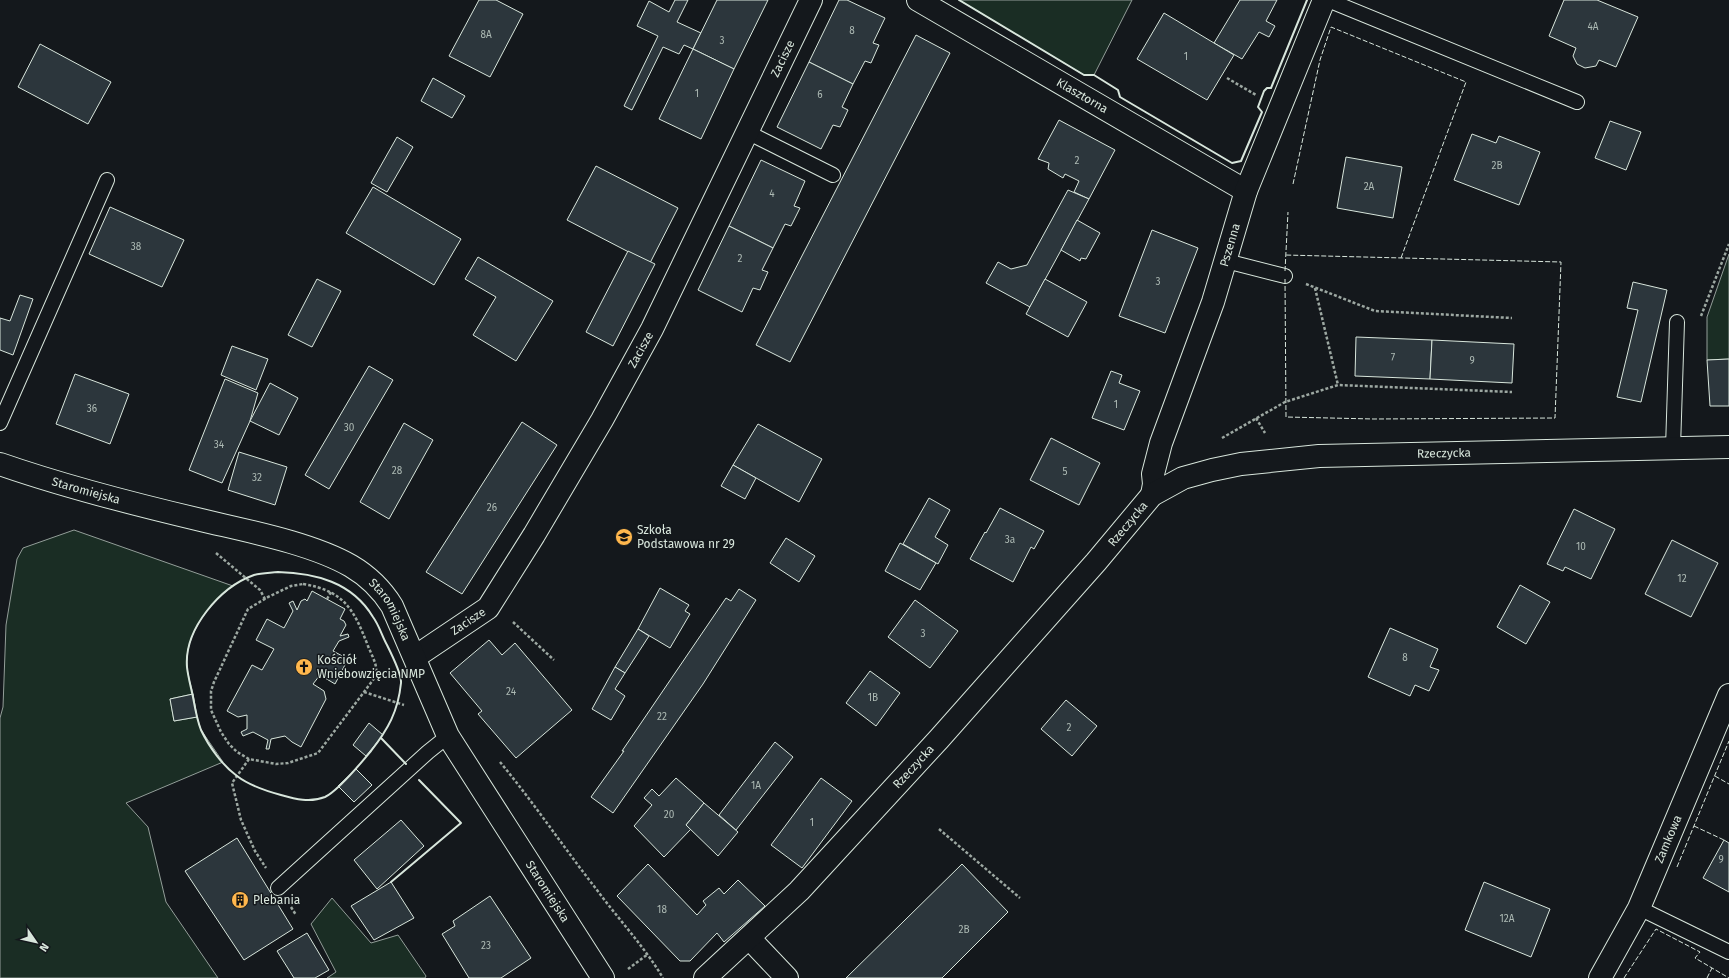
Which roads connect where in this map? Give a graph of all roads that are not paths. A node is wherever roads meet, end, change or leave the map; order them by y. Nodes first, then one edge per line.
1 (811, 0) edge
2 (918, 0) edge
3 (1324, 0) edge
4 (1328, 0) edge
5 (1577, 102) dead end
6 (747, 132) junction
7 (833, 175) dead end
8 (107, 180) dead end
9 (1246, 191) junction
10 (1226, 261) junction
11 (1285, 276) road end
12 (1677, 322) dead end
13 (0, 423) edge
14 (1729, 447) edge
15 (1673, 448) junction
16 (0, 464) edge
17 (1152, 495) junction
18 (415, 657) junction
19 (1729, 695) edge
20 (448, 736) junction
21 (278, 888) road end
22 (1639, 908) junction
23 (749, 938) junction
24 (1729, 952) edge
25 (603, 978) edge
26 (706, 978) edge
27 (787, 978) edge
28 (1600, 978) edge

1 - 6 street, Zacisze
2 - 9 street, Klasztorna
3 - 9 street, Pszenna
4 - 5 lane
6 - 7 lane
6 - 18 street, Zacisze
8 - 13 lane
9 - 10 street, Pszenna
10 - 11 lane
10 - 17 street, Pszenna
12 - 15 lane
14 - 15 street, Rzeczycka
15 - 17 street, Rzeczycka
16 - 18 street, Staromiejska
17 - 23 street, Rzeczycka
18 - 20 street, Staromiejska
19 - 22 street, Zamkowa
20 - 21 lane
20 - 25 street, Staromiejska
22 - 24 lane
22 - 28 street, Zamkowa
23 - 26 street, Rzeczycka
23 - 27 street

